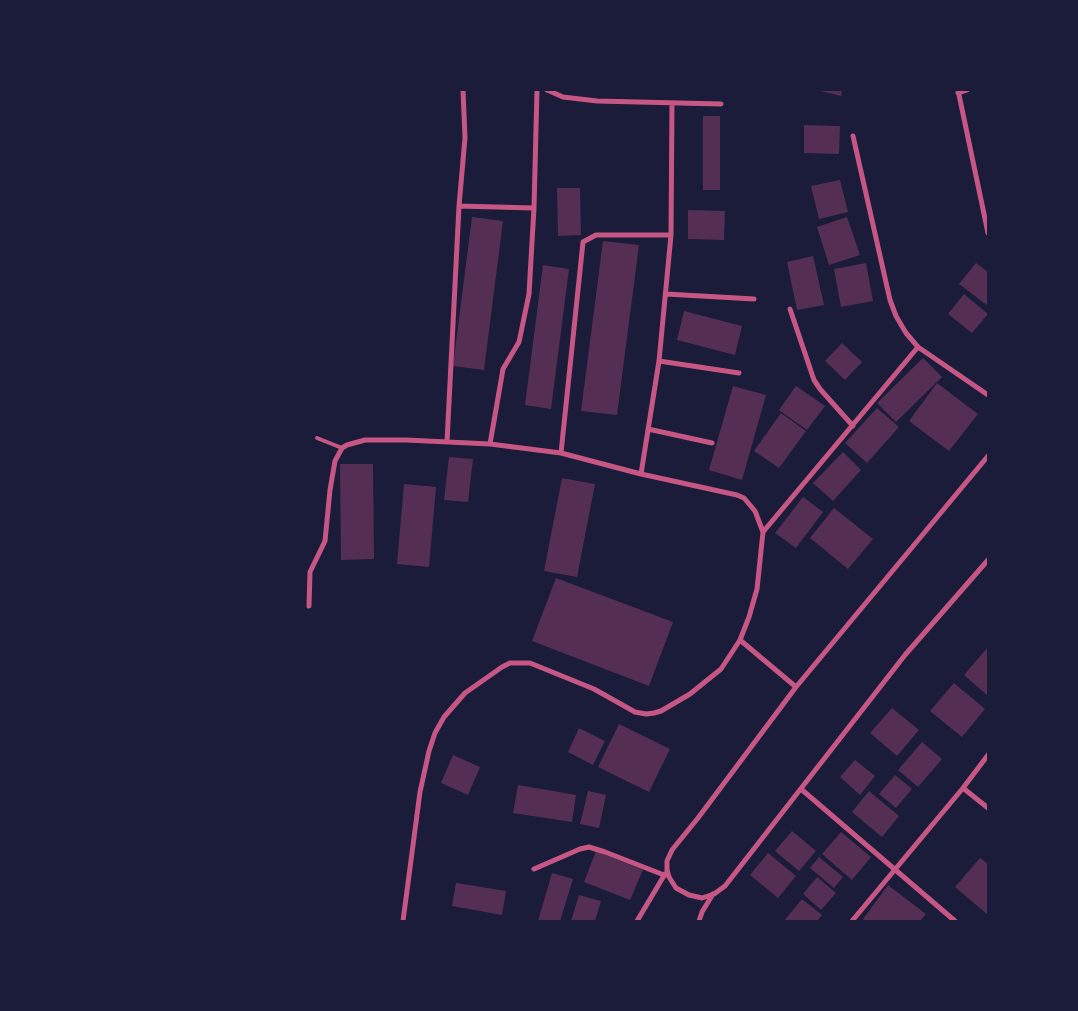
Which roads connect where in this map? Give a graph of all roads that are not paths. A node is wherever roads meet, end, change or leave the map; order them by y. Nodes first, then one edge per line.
1 (463, 90) edge
2 (537, 90) edge
3 (547, 90) edge
4 (967, 90) edge
5 (958, 91) edge
6 (672, 103) junction
7 (721, 104) dead end
8 (853, 136) dead end
9 (459, 206) junction
10 (534, 208) junction
11 (988, 233) edge
12 (671, 234) junction
13 (666, 294) junction
14 (754, 299) dead end
15 (790, 309) dead end
16 (918, 347) junction
17 (659, 361) junction
18 (739, 373) dead end
19 (988, 395) edge
20 (853, 426) junction
21 (648, 429) junction
22 (317, 438) dead end
23 (447, 442) junction
24 (712, 443) dead end
25 (490, 444) junction
26 (342, 448) junction
27 (561, 453) junction
28 (988, 456) edge
29 (641, 474) junction
30 (763, 532) junction
31 (988, 560) edge
32 (309, 606) dead end
33 (740, 640) junction
34 (796, 687) junction
35 (988, 755) edge
36 (963, 788) junction
37 (801, 789) junction
38 (988, 808) edge
39 (534, 869) dead end
40 (895, 869) junction
41 (666, 873) junction
42 (714, 894) junction
43 (403, 921) edge
44 (637, 921) edge
45 (699, 921) edge
46 (852, 921) edge
47 (955, 921) edge

1 - 9 street
2 - 10 street
3 - 6 street
4 - 5 street
5 - 11 street
6 - 7 street
6 - 12 street
8 - 16 street
9 - 10 street
9 - 23 street
10 - 25 street
12 - 13 street
12 - 27 street
13 - 14 street
13 - 17 street
15 - 20 street
16 - 19 street
16 - 20 street
17 - 18 street
17 - 21 street
20 - 30 street
21 - 24 street
21 - 29 street
22 - 26 lane
23 - 25 street
23 - 26 street
25 - 27 street
26 - 32 street
27 - 29 street
28 - 34 street
29 - 30 street
30 - 33 street
31 - 37 street
33 - 34 street
33 - 43 street
34 - 41 street
35 - 36 street
36 - 38 street
36 - 40 street
37 - 40 street
37 - 42 street
39 - 41 street
40 - 46 street
40 - 47 street
41 - 42 street
41 - 44 street
42 - 45 street

